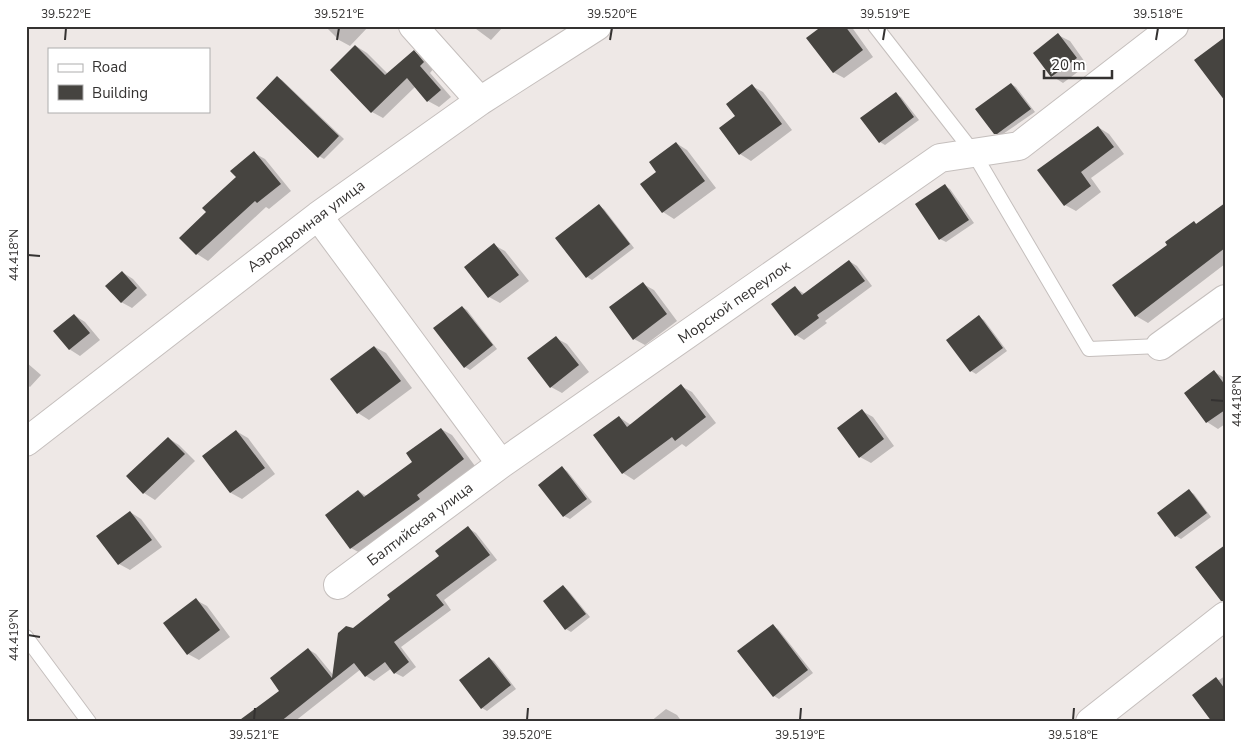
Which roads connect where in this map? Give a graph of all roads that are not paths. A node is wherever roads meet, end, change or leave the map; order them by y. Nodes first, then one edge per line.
1 (413, 26) edge
2 (597, 26) edge
3 (875, 26) edge
4 (1174, 26) edge
5 (480, 101) junction
6 (973, 152) junction
7 (318, 216) junction
8 (1225, 299) edge
9 (1160, 346) joint
10 (26, 442) edge
11 (501, 464) junction
12 (338, 585) dead end
13 (1225, 616) edge
14 (26, 637) edge
15 (89, 722) edge
16 (1090, 722) edge

1 - 5 street
2 - 5 street, Аэродромная улица
3 - 6 lane
4 - 6 street, Морской переулок
5 - 7 street, Аэродромная улица
6 - 9 lane
6 - 11 street, Морской переулок
7 - 10 street, Аэродромная улица
7 - 11 street
8 - 9 street
11 - 12 street, Балтийская улица
13 - 16 street
14 - 15 lane

